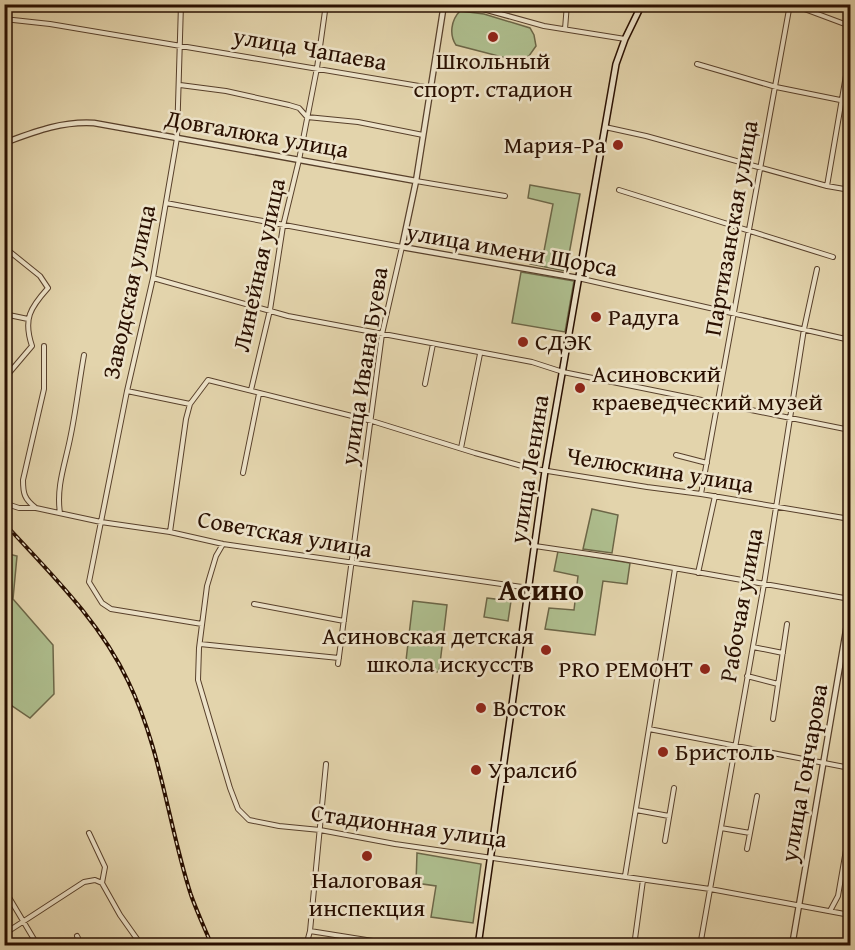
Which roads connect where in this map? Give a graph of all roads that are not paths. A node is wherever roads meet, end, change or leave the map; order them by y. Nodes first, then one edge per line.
1 (10, 4) edge
2 (181, 4) edge
3 (326, 4) edge
4 (444, 4) edge
5 (465, 4) edge
6 (567, 4) edge
7 (642, 4) edge
8 (791, 4) edge
9 (480, 6) edge
10 (6, 19) edge
11 (850, 26) edge
12 (565, 29) junction
13 (625, 39) junction
14 (181, 45) junction
15 (850, 52) edge
16 (698, 64) dead end
17 (317, 68) junction
18 (180, 86) junction
19 (776, 87) junction
20 (431, 88) junction
21 (842, 100) junction
22 (850, 102) edge
23 (308, 117) junction
24 (605, 127) junction
25 (423, 135) junction
26 (177, 138) junction
27 (4, 143) edge
28 (299, 160) junction
29 (760, 168) junction
30 (416, 181) junction
31 (827, 186) junction
32 (619, 190) dead end
33 (850, 190) edge
34 (505, 196) dead end
35 (166, 203) junction
36 (283, 226) junction
37 (749, 232) junction
38 (4, 247) edge
39 (402, 247) junction
40 (833, 257) dead end
41 (817, 269) dead end
42 (153, 278) junction
43 (578, 278) junction
44 (270, 310) junction
45 (4, 314) edge
46 (734, 314) junction
47 (28, 319) junction
48 (804, 329) junction
49 (382, 334) junction
50 (850, 340) edge
51 (433, 345) junction
52 (44, 346) dead end
53 (480, 354) junction
54 (84, 355) dead end
55 (563, 372) junction
56 (4, 379) edge
57 (425, 384) dead end
58 (251, 390) junction
59 (127, 391) junction
60 (259, 394) junction
61 (718, 403) junction
62 (190, 404) junction
63 (790, 417) junction
64 (372, 421) junction
65 (850, 430) edge
66 (461, 448) junction
67 (676, 455) dead end
68 (707, 463) junction
69 (545, 471) junction
70 (243, 473) dead end
71 (702, 494) junction
72 (715, 496) junction
73 (4, 503) edge
74 (776, 506) junction
75 (36, 508) junction
76 (60, 513) junction
77 (850, 519) edge
78 (102, 522) junction
79 (171, 532) junction
80 (223, 544) junction
81 (535, 546) junction
82 (351, 564) junction
83 (675, 569) junction
84 (698, 573) junction
85 (764, 585) junction
86 (529, 588) junction
87 (850, 599) edge
88 (254, 604) dead end
89 (850, 607) edge
90 (344, 621) junction
91 (202, 624) junction
92 (787, 624) dead end
93 (200, 644) junction
94 (753, 647) junction
95 (783, 653) junction
96 (747, 676) junction
97 (778, 684) junction
98 (773, 719) dead end
99 (649, 729) junction
100 (735, 745) junction
101 (326, 764) dead end
102 (824, 764) junction
103 (850, 768) edge
104 (674, 788) dead end
105 (757, 796) dead end
106 (636, 810) junction
107 (669, 816) junction
108 (850, 827) edge
109 (721, 828) junction
110 (320, 830) junction
111 (89, 833) dead end
112 (750, 833) junction
113 (665, 841) dead end
114 (747, 849) dead end
115 (491, 857) junction
116 (625, 876) junction
117 (643, 879) junction
118 (102, 883) junction
119 (4, 889) edge
120 (710, 889) junction
121 (799, 906) junction
122 (830, 911) junction
123 (850, 915) edge
124 (24, 922) junction
125 (310, 931) junction
126 (4, 934) edge
127 (77, 936) dead end
128 (38, 945) edge
129 (82, 945) edge
130 (142, 945) edge
131 (306, 945) edge
132 (404, 945) edge
133 (478, 945) edge
134 (634, 945) edge
135 (700, 945) edge
136 (792, 945) edge

1 - 10 street
2 - 14 street, Заводская улица
3 - 17 street, Линейная улица
4 - 20 street, улица Ивана Буева
5 - 9 street
6 - 12 street
7 - 13 main road, улица Ленина
8 - 11 street
8 - 19 street, Партизанская улица
9 - 12 street
10 - 14 street, улица Чапаева
12 - 13 street
13 - 24 main road, улица Ленина
14 - 17 street, улица Чапаева
14 - 18 street, Заводская улица
15 - 21 street
16 - 19 street
17 - 20 street, улица Чапаева
17 - 23 street, Линейная улица
18 - 23 street
18 - 26 street, Заводская улица
19 - 21 street
19 - 29 street, Партизанская улица
20 - 25 street, улица Ивана Буева
21 - 22 street
21 - 31 street
23 - 25 street
23 - 28 street, Линейная улица
24 - 29 street
24 - 43 main road, улица Ленина
25 - 30 street, улица Ивана Буева
26 - 27 street, Довгалюка улица
26 - 28 street, Довгалюка улица
26 - 35 street, Заводская улица
28 - 30 street, Довгалюка улица
28 - 36 street, Линейная улица
29 - 31 street
29 - 37 street, Партизанская улица
30 - 34 street, Довгалюка улица
30 - 39 street, улица Ивана Буева
31 - 33 street
32 - 37 street
35 - 36 street, улица имени Щорса
35 - 42 street, Заводская улица
36 - 39 street, улица имени Щорса
36 - 44 street, Линейная улица
37 - 40 street
37 - 46 street, Партизанская улица
38 - 47 street
39 - 43 street, улица имени Щорса
39 - 49 street, улица Ивана Буева
41 - 48 street, Рабочая улица
42 - 44 street
42 - 59 street, Заводская улица
43 - 46 street, улица имени Щорса
43 - 55 main road, улица Ленина
44 - 49 street
44 - 58 street, Линейная улица
45 - 47 street
46 - 48 street, улица имени Щорса
46 - 61 street, Партизанская улица
47 - 56 street
48 - 50 street, улица имени Щорса
48 - 63 street, Рабочая улица
49 - 51 street
49 - 64 street, улица Ивана Буева
51 - 53 street
51 - 57 street
52 - 75 street
53 - 55 street
53 - 66 street
54 - 76 street
55 - 61 street
55 - 69 main road, улица Ленина
58 - 60 street, Челюскина улица
58 - 62 street, Челюскина улица
59 - 62 street
59 - 78 street, Заводская улица
60 - 64 street, Челюскина улица
60 - 70 street
61 - 63 street
61 - 68 street, Партизанская улица
62 - 79 street
63 - 65 street
63 - 74 street, Рабочая улица
64 - 66 street, Челюскина улица
64 - 82 street, улица Ивана Буева
66 - 69 street, Челюскина улица
67 - 68 street
68 - 71 street, Партизанская улица
69 - 71 street, Челюскина улица
69 - 81 main road, улица Ленина
71 - 72 street, Челюскина улица
72 - 74 street, Челюскина улица
72 - 84 street
73 - 75 street, Советская улица
74 - 77 street, Челюскина улица
74 - 85 street, Рабочая улица
75 - 76 street, Советская улица
76 - 78 street, Советская улица
78 - 79 street, Советская улица
78 - 91 street, Заводская улица
79 - 80 street, Советская улица
80 - 82 street, Советская улица
80 - 91 street, Стадионная улица
81 - 83 street
81 - 86 main road, улица Ленина
82 - 86 street, Советская улица
82 - 90 street, улица Ивана Буева
83 - 84 street
83 - 99 street
84 - 85 street
85 - 87 street
85 - 94 street, Рабочая улица
86 - 115 main road, улица Ленина
88 - 90 street
89 - 102 street, улица Гончарова
90 - 93 street, улица Ивана Буева
91 - 93 street, Стадионная улица
92 - 95 street
93 - 110 street, Стадионная улица
94 - 95 street
94 - 96 street, Рабочая улица
95 - 97 street
96 - 97 street
96 - 100 street, Рабочая улица
97 - 98 street
99 - 100 street
99 - 106 street
100 - 102 street
100 - 109 street, Рабочая улица
101 - 110 street
102 - 103 street
102 - 121 street, улица Гончарова
104 - 107 street
105 - 112 street
106 - 107 street
106 - 116 street
107 - 113 street
108 - 122 street
109 - 112 street
109 - 120 street, Рабочая улица
110 - 115 street, Стадионная улица
110 - 125 street
111 - 118 street
112 - 114 street
115 - 116 street, Стадионная улица
115 - 133 main road, улица Ленина
116 - 117 street, Стадионная улица
117 - 120 street, Стадионная улица
117 - 134 street
118 - 124 street
118 - 130 street
119 - 124 street
120 - 121 street, Стадионная улица
120 - 135 street, Рабочая улица
121 - 122 street, Стадионная улица
121 - 136 street, улица Гончарова
122 - 123 street, Стадионная улица
124 - 126 street
124 - 128 street
125 - 131 street
125 - 132 street
127 - 129 street

